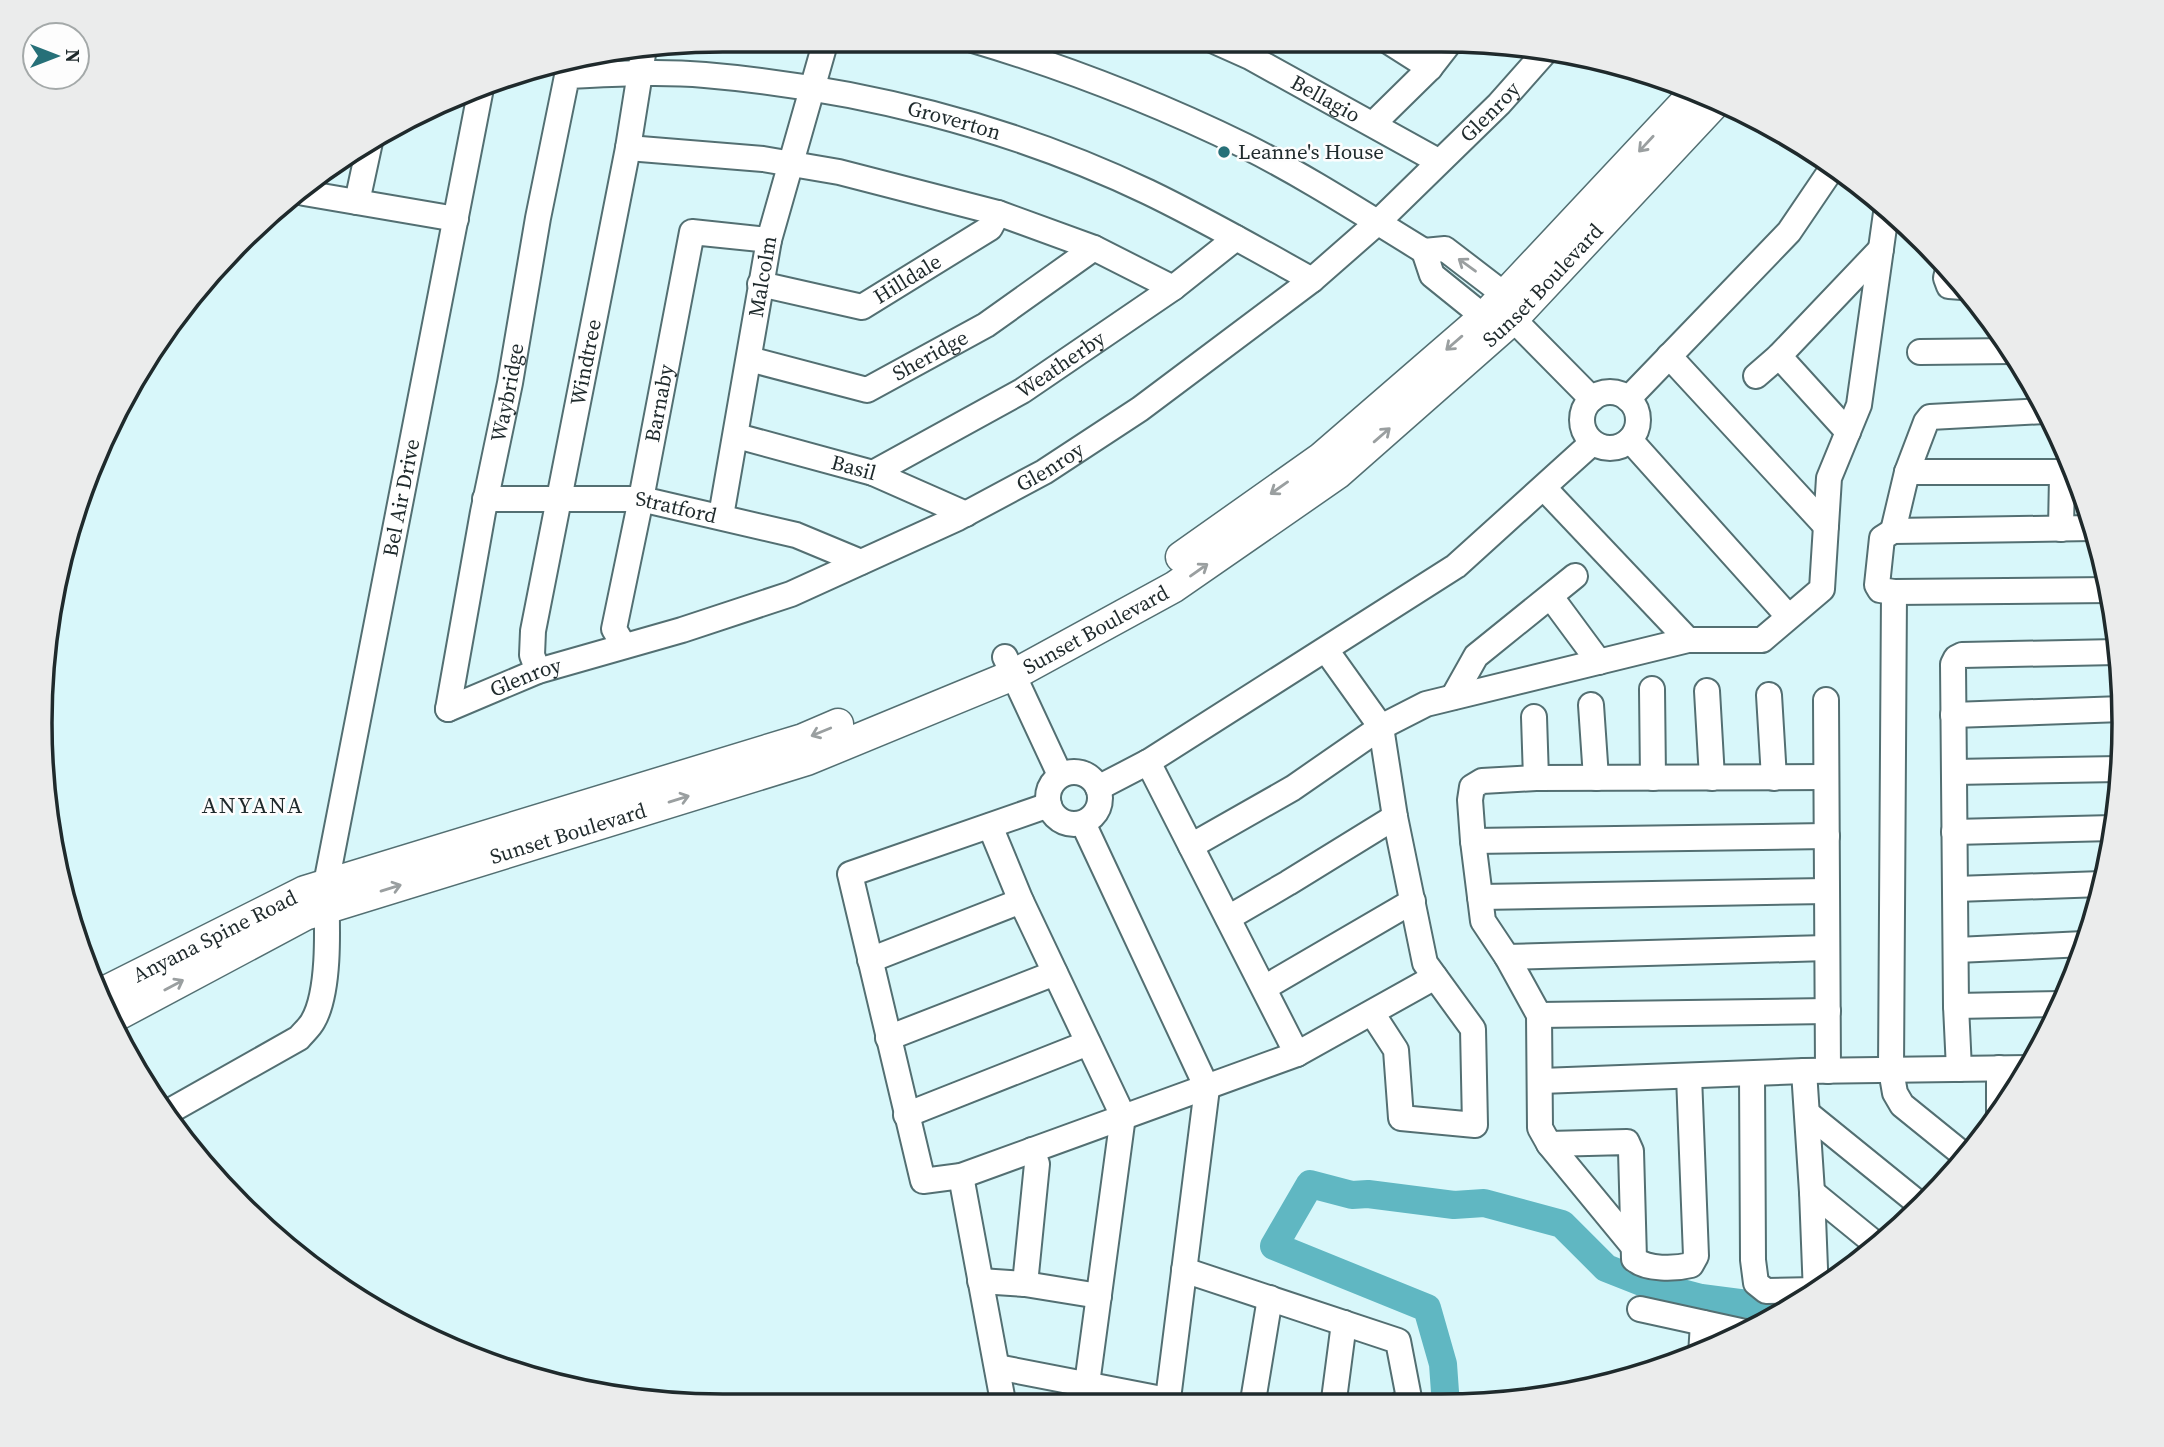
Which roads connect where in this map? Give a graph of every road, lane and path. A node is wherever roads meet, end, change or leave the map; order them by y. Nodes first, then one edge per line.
1 (823, 52) edge
2 (1011, 52) edge
3 (1239, 52) edge
4 (1404, 52) edge
5 (1442, 52) edge
6 (1538, 60) edge
7 (642, 63) edge
8 (1430, 68) junction
9 (567, 75) joint
10 (813, 88) junction
11 (479, 99) edge
12 (1688, 100) edge
13 (1709, 109) edge
14 (1373, 124) junction
15 (628, 148) junction
16 (367, 156) edge
17 (1438, 161) junction
18 (790, 164) junction
19 (1827, 176) edge
20 (311, 194) edge
21 (357, 202) junction
22 (998, 213) junction
23 (456, 219) junction
24 (1885, 221) edge
25 (1377, 223) junction
26 (1236, 238) junction
27 (769, 240) junction
28 (1094, 248) junction
29 (1881, 249) junction
30 (1423, 251) junction
31 (1312, 280) junction
32 (760, 284) junction
33 (1173, 288) junction
34 (1509, 307) junction
35 (1484, 317) junction
36 (1998, 351) edge
37 (1920, 352) dead end
38 (1670, 356) junction
39 (1779, 356) junction
40 (749, 359) junction
41 (1756, 376) dead end
42 (1591, 399) junction
43 (1628, 399) junction
44 (2034, 412) edge
45 (1847, 432) junction
46 (737, 436) junction
47 (1630, 440) junction
48 (1592, 443) junction
49 (1907, 472) junction
50 (873, 473) junction
51 (1544, 488) junction
52 (485, 499) junction
53 (642, 499) junction
54 (559, 500) junction
55 (966, 514) junction
56 (721, 516) junction
57 (1826, 526) junction
58 (2082, 528) edge
59 (2061, 529) junction
60 (1893, 531) junction
61 (861, 562) junction
62 (1575, 576) dead end
63 (2098, 590) edge
64 (1894, 592) junction
65 (1550, 597) junction
66 (1788, 616) junction
67 (1689, 640) junction
68 (624, 646) junction
69 (1326, 650) junction
70 (2107, 652) edge
71 (1600, 662) junction
72 (1009, 666) junction
73 (538, 671) junction
74 (1652, 689) dead end
75 (1707, 691) dead end
76 (1769, 695) dead end
77 (1452, 698) junction
78 (1826, 700) dead end
79 (1591, 705) dead end
80 (447, 709) joint
81 (2111, 709) edge
82 (1954, 715) junction
83 (1534, 717) dead end
84 (1381, 727) junction
85 (1149, 762) junction
86 (2110, 769) edge
87 (1954, 772) junction
88 (1060, 775) junction
89 (1826, 777) junction
90 (1535, 778) junction
91 (1596, 778) junction
92 (1653, 778) junction
93 (1712, 778) junction
94 (1774, 778) junction
95 (1098, 788) junction
96 (1049, 805) junction
97 (1395, 817) junction
98 (1083, 823) junction
99 (990, 827) junction
100 (2103, 828) edge
101 (1954, 832) junction
102 (1827, 836) junction
103 (1473, 841) junction
104 (1191, 846) junction
105 (2092, 884) edge
106 (1956, 889) junction
107 (1827, 891) junction
108 (326, 896) junction
109 (1480, 897) junction
110 (1021, 901) junction
111 (1413, 901) junction
112 (1228, 918) junction
113 (2074, 944) edge
114 (1827, 947) junction
115 (1957, 950) junction
116 (1507, 957) junction
117 (870, 960) junction
118 (1055, 973) junction
119 (1435, 977) junction
120 (1264, 988) junction
121 (108, 990) edge
122 (2049, 1004) edge
123 (1956, 1006) junction
124 (1828, 1011) junction
125 (1372, 1013) junction
126 (119, 1014) edge
127 (1539, 1015) junction
128 (888, 1038) junction
129 (1088, 1043) junction
130 (1297, 1054) junction
131 (1999, 1068) junction
132 (2016, 1068) edge
133 (1959, 1069) junction
134 (1891, 1070) junction
135 (1816, 1071) junction
136 (1752, 1074) junction
137 (1689, 1076) junction
138 (1541, 1082) junction
139 (1207, 1088) junction
140 (1999, 1094) edge
141 (175, 1108) edge
142 (1807, 1113) junction
143 (906, 1115) junction
144 (1123, 1116) junction
145 (1549, 1143) junction
146 (1032, 1150) junction
147 (1958, 1150) edge
148 (961, 1176) junction
149 (1812, 1192) junction
150 (1913, 1200) edge
151 (1870, 1239) edge
152 (1633, 1246) junction
153 (1184, 1270) junction
154 (1815, 1279) edge
155 (981, 1280) junction
156 (1025, 1284) junction
157 (1797, 1292) edge
158 (1099, 1297) junction
159 (1270, 1298) junction
160 (1640, 1309) dead end
161 (1703, 1322) junction
162 (1344, 1323) junction
163 (1730, 1328) edge
164 (1702, 1341) edge
165 (997, 1367) junction
166 (1087, 1384) junction
167 (1002, 1394) edge
168 (1129, 1394) edge
169 (1168, 1394) edge
170 (1254, 1394) edge
171 (1335, 1394) edge
172 (1408, 1394) edge

1 - 10 street, Malcolm
2 - 25 street
3 - 14 street, Bellagio
4 - 8 street
5 - 8 street
6 - 17 street, Glenroy
7 - 9 street, Groverton
7 - 10 street, Groverton
7 - 15 street, Windtree
8 - 14 street
9 - 52 street, Waybridge
10 - 18 street, Malcolm
10 - 26 street, Groverton
11 - 23 street, Bel Air Drive
12 -> 34 main road, Sunset Boulevard
13 - 34 main road, Sunset Boulevard
14 - 17 street, Bellagio
15 - 18 street
15 - 54 street, Windtree
16 - 21 street
17 - 25 street, Glenroy
18 - 22 street
18 - 27 street, Malcolm
19 - 38 street
20 - 21 street
21 - 23 street
22 - 28 street
22 - 32 street, Hilldale
23 - 108 street, Bel Air Drive
24 - 29 street
25 - 30 street
25 - 31 street, Glenroy
26 - 31 street, Groverton
26 - 33 street, Weatherby
27 - 32 street, Malcolm
27 - 53 street, Barnaby
28 - 33 street
28 - 40 street, Sheridge
29 - 39 street
29 - 45 street
34 -> 30 street
30 - 35 street
31 - 55 street, Glenroy
32 - 40 street, Malcolm
33 - 50 street, Weatherby
34 - 35 main road, Sunset Boulevard
34 - 42 street
72 -> 34 main road, Sunset Boulevard
35 -> 72 main road, Sunset Boulevard
36 - 37 street
38 - 43 street
38 - 57 street
39 - 41 street
39 - 45 street
40 - 46 street, Malcolm
42 - 43 street
42 - 48 street
43 - 47 street
44 - 49 street
45 - 57 street
46 - 50 street, Basil
46 - 56 street, Malcolm
47 - 48 street
47 - 66 street
48 - 51 street
49 - 59 street
49 - 60 street
50 - 55 street, Basil
51 - 67 street
51 - 69 street
52 - 54 street, Stratford
52 - 80 street, Waybridge
53 - 54 street, Stratford
53 - 56 street, Stratford
53 - 68 street, Barnaby
54 - 73 street, Windtree
55 - 61 street, Glenroy
56 - 61 street, Stratford
57 - 66 street
58 - 59 street
59 - 60 street
60 - 64 street
61 - 68 street, Glenroy
62 - 65 street
63 - 64 street
64 - 134 street
65 - 71 street
65 - 77 street
66 - 67 street
67 - 71 street
68 - 73 street, Glenroy
69 - 84 street
69 - 85 street
70 - 82 street
71 - 77 street
72 - 88 street
72 - 108 main road, Sunset Boulevard
73 - 80 street, Glenroy
74 - 92 street
75 - 93 street
76 - 94 street
77 - 84 street
78 - 89 street
79 - 91 street
81 - 82 street
82 - 87 street
83 - 90 street
84 - 97 street
84 - 104 street
85 - 95 street
85 - 104 street
86 - 87 street
87 - 101 street
88 - 95 street
88 - 96 street
89 - 94 street
89 - 102 street
90 - 91 street
90 - 103 street
91 - 92 street
92 - 93 street
93 - 94 street
95 - 98 street
96 - 98 street
96 - 99 street
97 - 111 street
97 - 112 street
98 - 139 street
99 - 110 street
99 - 117 street
100 - 101 street
101 - 106 street
102 - 103 street
102 - 107 street
103 - 109 street
104 - 112 street
105 - 106 street
106 - 115 street
107 - 109 street
107 - 114 street
108 - 121 main road, Anyana Spine Road
126 -> 108 main road, Anyana Spine Road
108 - 141 street, Bel Air Drive
109 - 116 street
110 - 117 street
110 - 118 street
111 - 119 street
111 - 120 street
112 - 120 street
113 - 115 street
114 - 116 street
114 - 124 street
115 - 123 street
116 - 127 street
117 - 128 street
118 - 128 street
118 - 129 street
119 - 125 street
119 - 125 street
120 - 130 street
122 - 123 street
123 - 133 street
124 - 127 street
124 - 135 street
125 - 130 street
127 - 138 street
128 - 143 street
129 - 143 street
129 - 144 street
130 - 139 street
131 - 132 street
131 - 133 street
131 - 140 street
133 - 134 street
134 - 135 street
134 - 147 street
135 - 136 street
135 - 142 street
136 - 137 street
136 - 157 street
137 - 138 street
137 - 152 street
138 - 145 street
139 - 144 street
139 - 153 street
142 - 149 street
142 - 150 street
143 - 148 street
144 - 146 street
144 - 158 street
145 - 152 street
145 - 152 street
146 - 148 street
146 - 156 street
148 - 155 street
149 - 151 street
149 - 154 street
153 - 159 street
153 - 169 street
155 - 156 street
155 - 165 street
156 - 158 street
158 - 166 street
159 - 162 street
159 - 170 street
160 - 161 street
161 - 163 street
161 - 164 street
162 - 171 street
162 - 172 street
165 - 166 street
165 - 167 street
166 - 168 street

